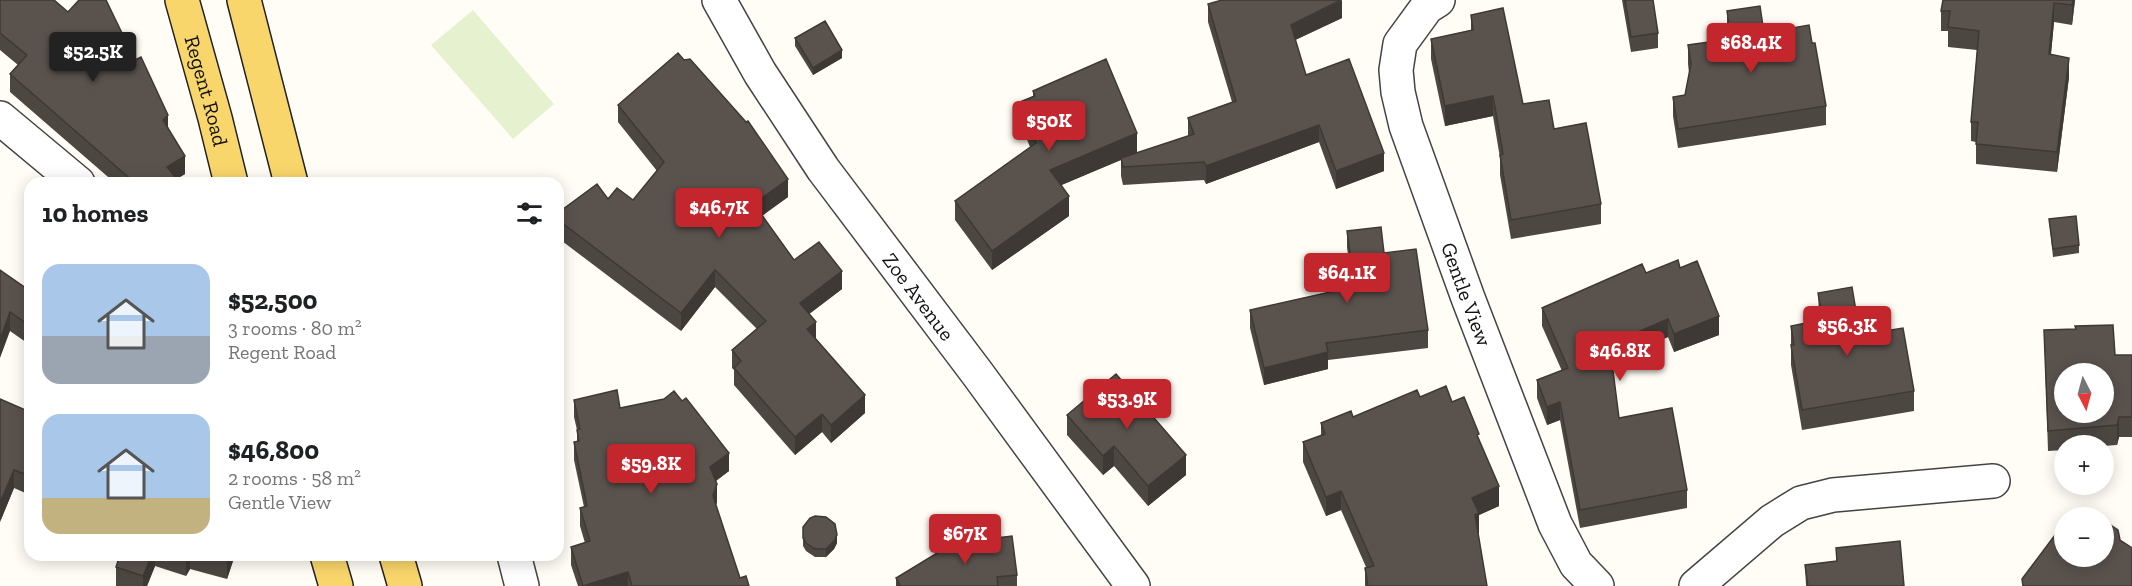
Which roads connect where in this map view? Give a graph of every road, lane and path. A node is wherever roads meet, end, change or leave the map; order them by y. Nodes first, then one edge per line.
1 (182, 0) edge
2 (244, 0) edge
3 (719, 0) edge
4 (1438, 0) edge
5 (0, 118) edge
6 (71, 177) edge
7 (230, 177) edge
8 (289, 177) edge
9 (1993, 481) dead end
10 (329, 561) edge
11 (398, 561) edge
12 (516, 561) edge
13 (336, 586) edge
14 (405, 586) edge
15 (522, 586) edge
16 (1133, 586) edge
17 (1597, 586) edge
18 (1696, 586) edge

1 - 7 main road, Regent Road
2 - 8 main road
3 - 16 street, Zoe Avenue
4 - 17 street, Gentle View
5 - 6 street
9 - 18 street
10 - 13 main road
11 - 14 main road
12 - 15 street

